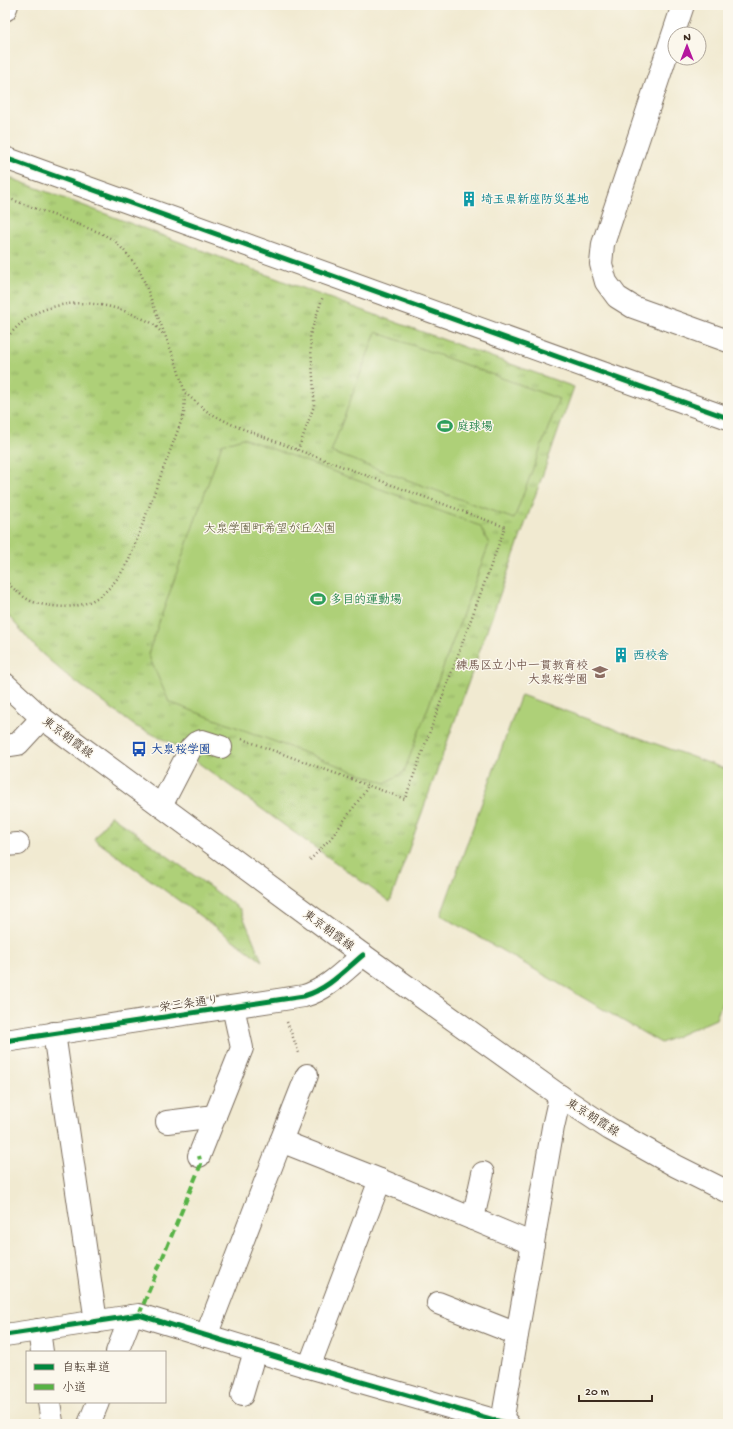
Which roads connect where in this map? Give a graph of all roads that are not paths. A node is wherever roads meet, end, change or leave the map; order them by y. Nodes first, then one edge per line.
1 (7, 5) edge
2 (683, 5) edge
3 (5, 10) edge
4 (5, 158) edge
5 (728, 341) edge
6 (728, 418) edge
7 (5, 684) edge
8 (42, 718) junction
9 (230, 742) road end
10 (5, 746) edge
11 (161, 806) junction
12 (363, 955) junction
13 (233, 1007) junction
14 (54, 1033) junction
15 (5, 1041) edge
16 (307, 1075) road end
17 (560, 1096) junction
18 (215, 1116) junction
19 (167, 1122) dead end
20 (281, 1142) junction
21 (199, 1156) dead end
22 (484, 1173) dead end
23 (380, 1180) junction
24 (728, 1192) edge
25 (473, 1219) junction
26 (533, 1244) junction
27 (438, 1303) dead end
28 (131, 1316) junction
29 (96, 1322) junction
30 (39, 1330) junction
31 (517, 1334) junction
32 (5, 1335) edge
33 (206, 1336) junction
34 (42, 1351) edge
35 (117, 1351) edge
36 (255, 1351) junction
37 (309, 1367) junction
38 (242, 1395) dead end
39 (98, 1403) edge
40 (505, 1423) edge
41 (89, 1424) edge

1 - 3 street
2 - 5 street
4 - 6 street
7 - 8 street, 東京朝霞線
8 - 10 street
8 - 11 street, 東京朝霞線
9 - 11 street
11 - 12 street, 東京朝霞線
12 - 13 street, 栄三条通り
12 - 17 street, 東京朝霞線
13 - 14 street, 栄三条通り
13 - 18 street
14 - 15 street, 栄三条通り
14 - 29 street
16 - 20 street
17 - 24 street, 東京朝霞線
17 - 26 street
18 - 19 street
18 - 21 street
20 - 23 street
20 - 33 street
22 - 25 street
23 - 25 street
23 - 37 street
25 - 26 street
26 - 31 street
27 - 31 street
28 - 29 street
28 - 33 street
28 - 35 street
29 - 30 street
30 - 32 street
30 - 34 street
31 - 40 street
33 - 36 street
36 - 37 street
36 - 38 street
37 - 40 street
39 - 41 street

